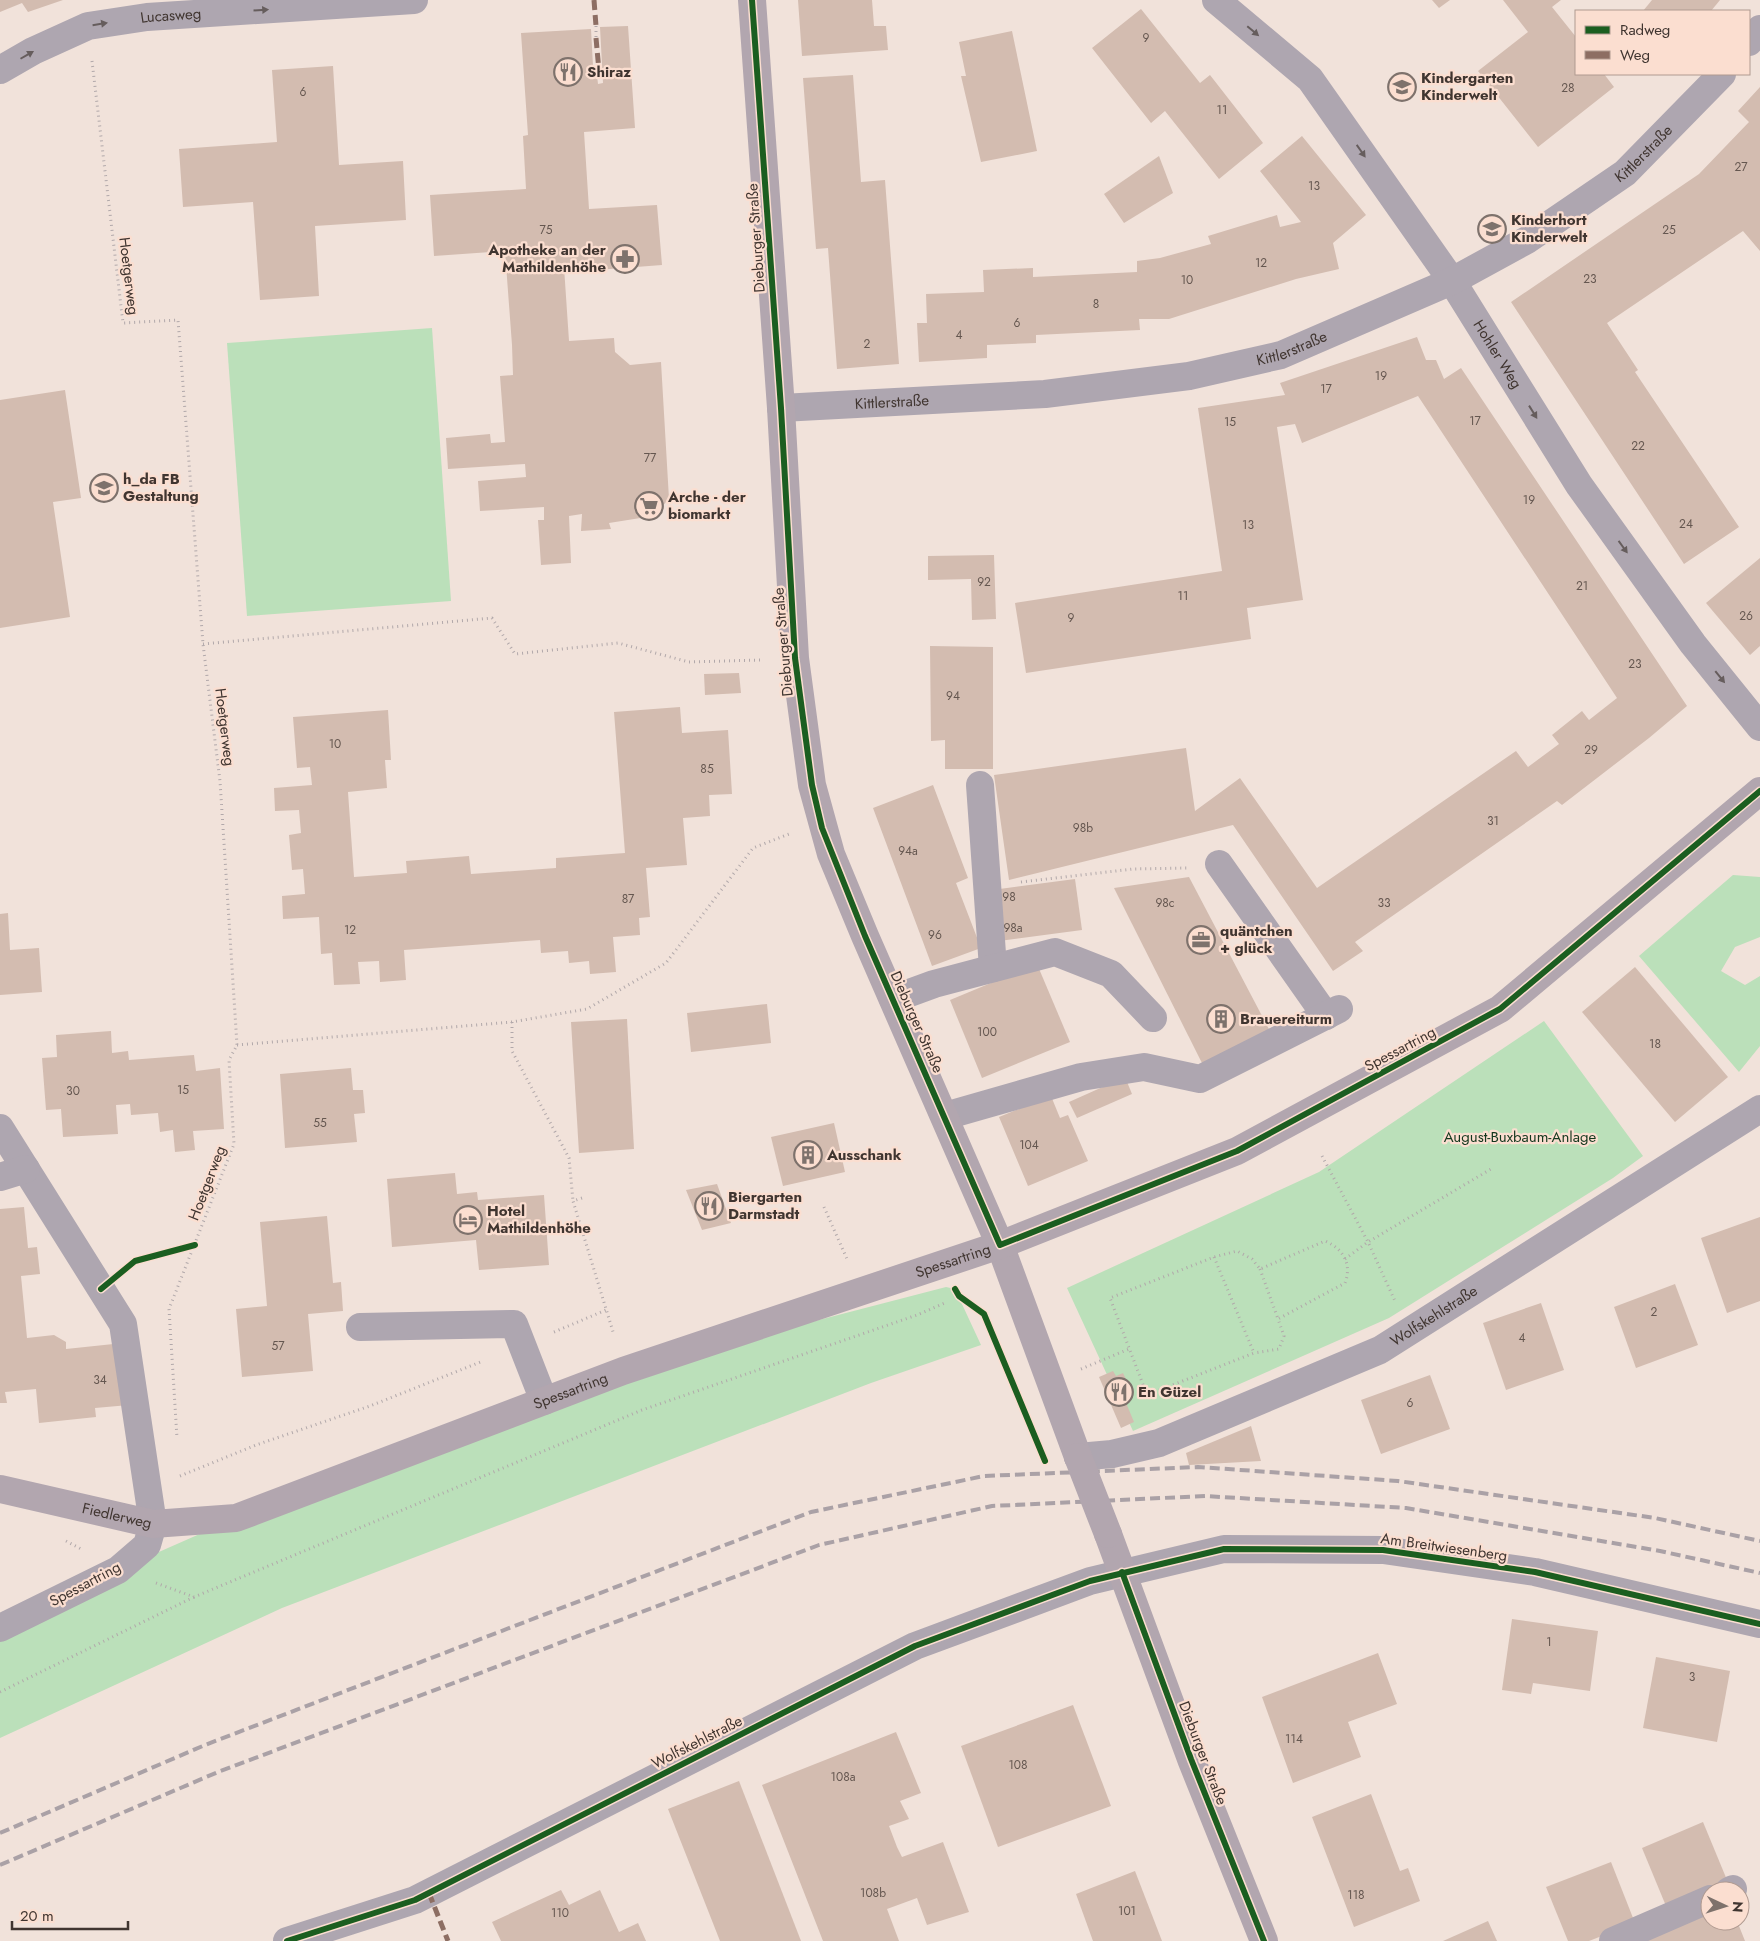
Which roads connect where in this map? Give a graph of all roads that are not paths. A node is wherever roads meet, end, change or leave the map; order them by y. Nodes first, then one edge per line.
1 (414, 0) edge
2 (752, 0) edge
3 (1216, 0) edge
4 (1760, 29) edge
5 (1750, 41) edge
6 (0, 70) edge
7 (1721, 75) edge
8 (1452, 281) junction
9 (781, 408) junction
10 (1760, 727) edge
11 (980, 784) dead end
12 (1760, 790) edge
13 (1220, 864) dead end
14 (993, 968) junction
15 (893, 999) junction
16 (1153, 1018) dead end
17 (1760, 1108) edge
18 (945, 1116) junction
19 (0, 1128) edge
20 (26, 1169) junction
21 (0, 1177) edge
22 (1000, 1245) junction
23 (360, 1327) dead end
24 (544, 1401) junction
25 (1078, 1458) junction
26 (0, 1489) edge
27 (236, 1518) joint
28 (166, 1523) junction
29 (1122, 1572) junction
30 (1760, 1624) edge
31 (0, 1628) edge
32 (1700, 1903) edge
33 (287, 1941) edge
34 (1264, 1941) edge
35 (1613, 1941) edge

6 -> 1 street, Lucasweg
2 - 9 main road, Dieburger Straße
3 -> 8 street, Hohler Weg
4 - 5 street
7 - 8 street, Kittlerstraße
8 - 9 street, Kittlerstraße
8 -> 10 street, Hohler Weg
9 - 15 main road, Dieburger Straße
11 - 14 street
12 - 22 main road, Spessartring
13 - 18 street
14 - 15 street
14 - 16 street
15 - 18 main road, Dieburger Straße
17 - 25 street, Wolfskehlstraße
18 - 22 main road, Dieburger Straße
19 - 20 street
20 - 21 street
20 - 28 street
22 - 24 main road, Spessartring
22 - 25 main road, Dieburger Straße
23 - 24 street
24 - 27 main road, Spessartring
25 - 29 main road, Dieburger Straße, bridge
26 - 28 main road, Fiedlerweg
27 - 28 main road, Fiedlerweg
28 - 31 street, Spessartring
29 - 30 street, Am Breitwiesenberg
29 - 33 street, Wolfskehlstraße
29 - 34 main road, Dieburger Straße
32 - 35 street

